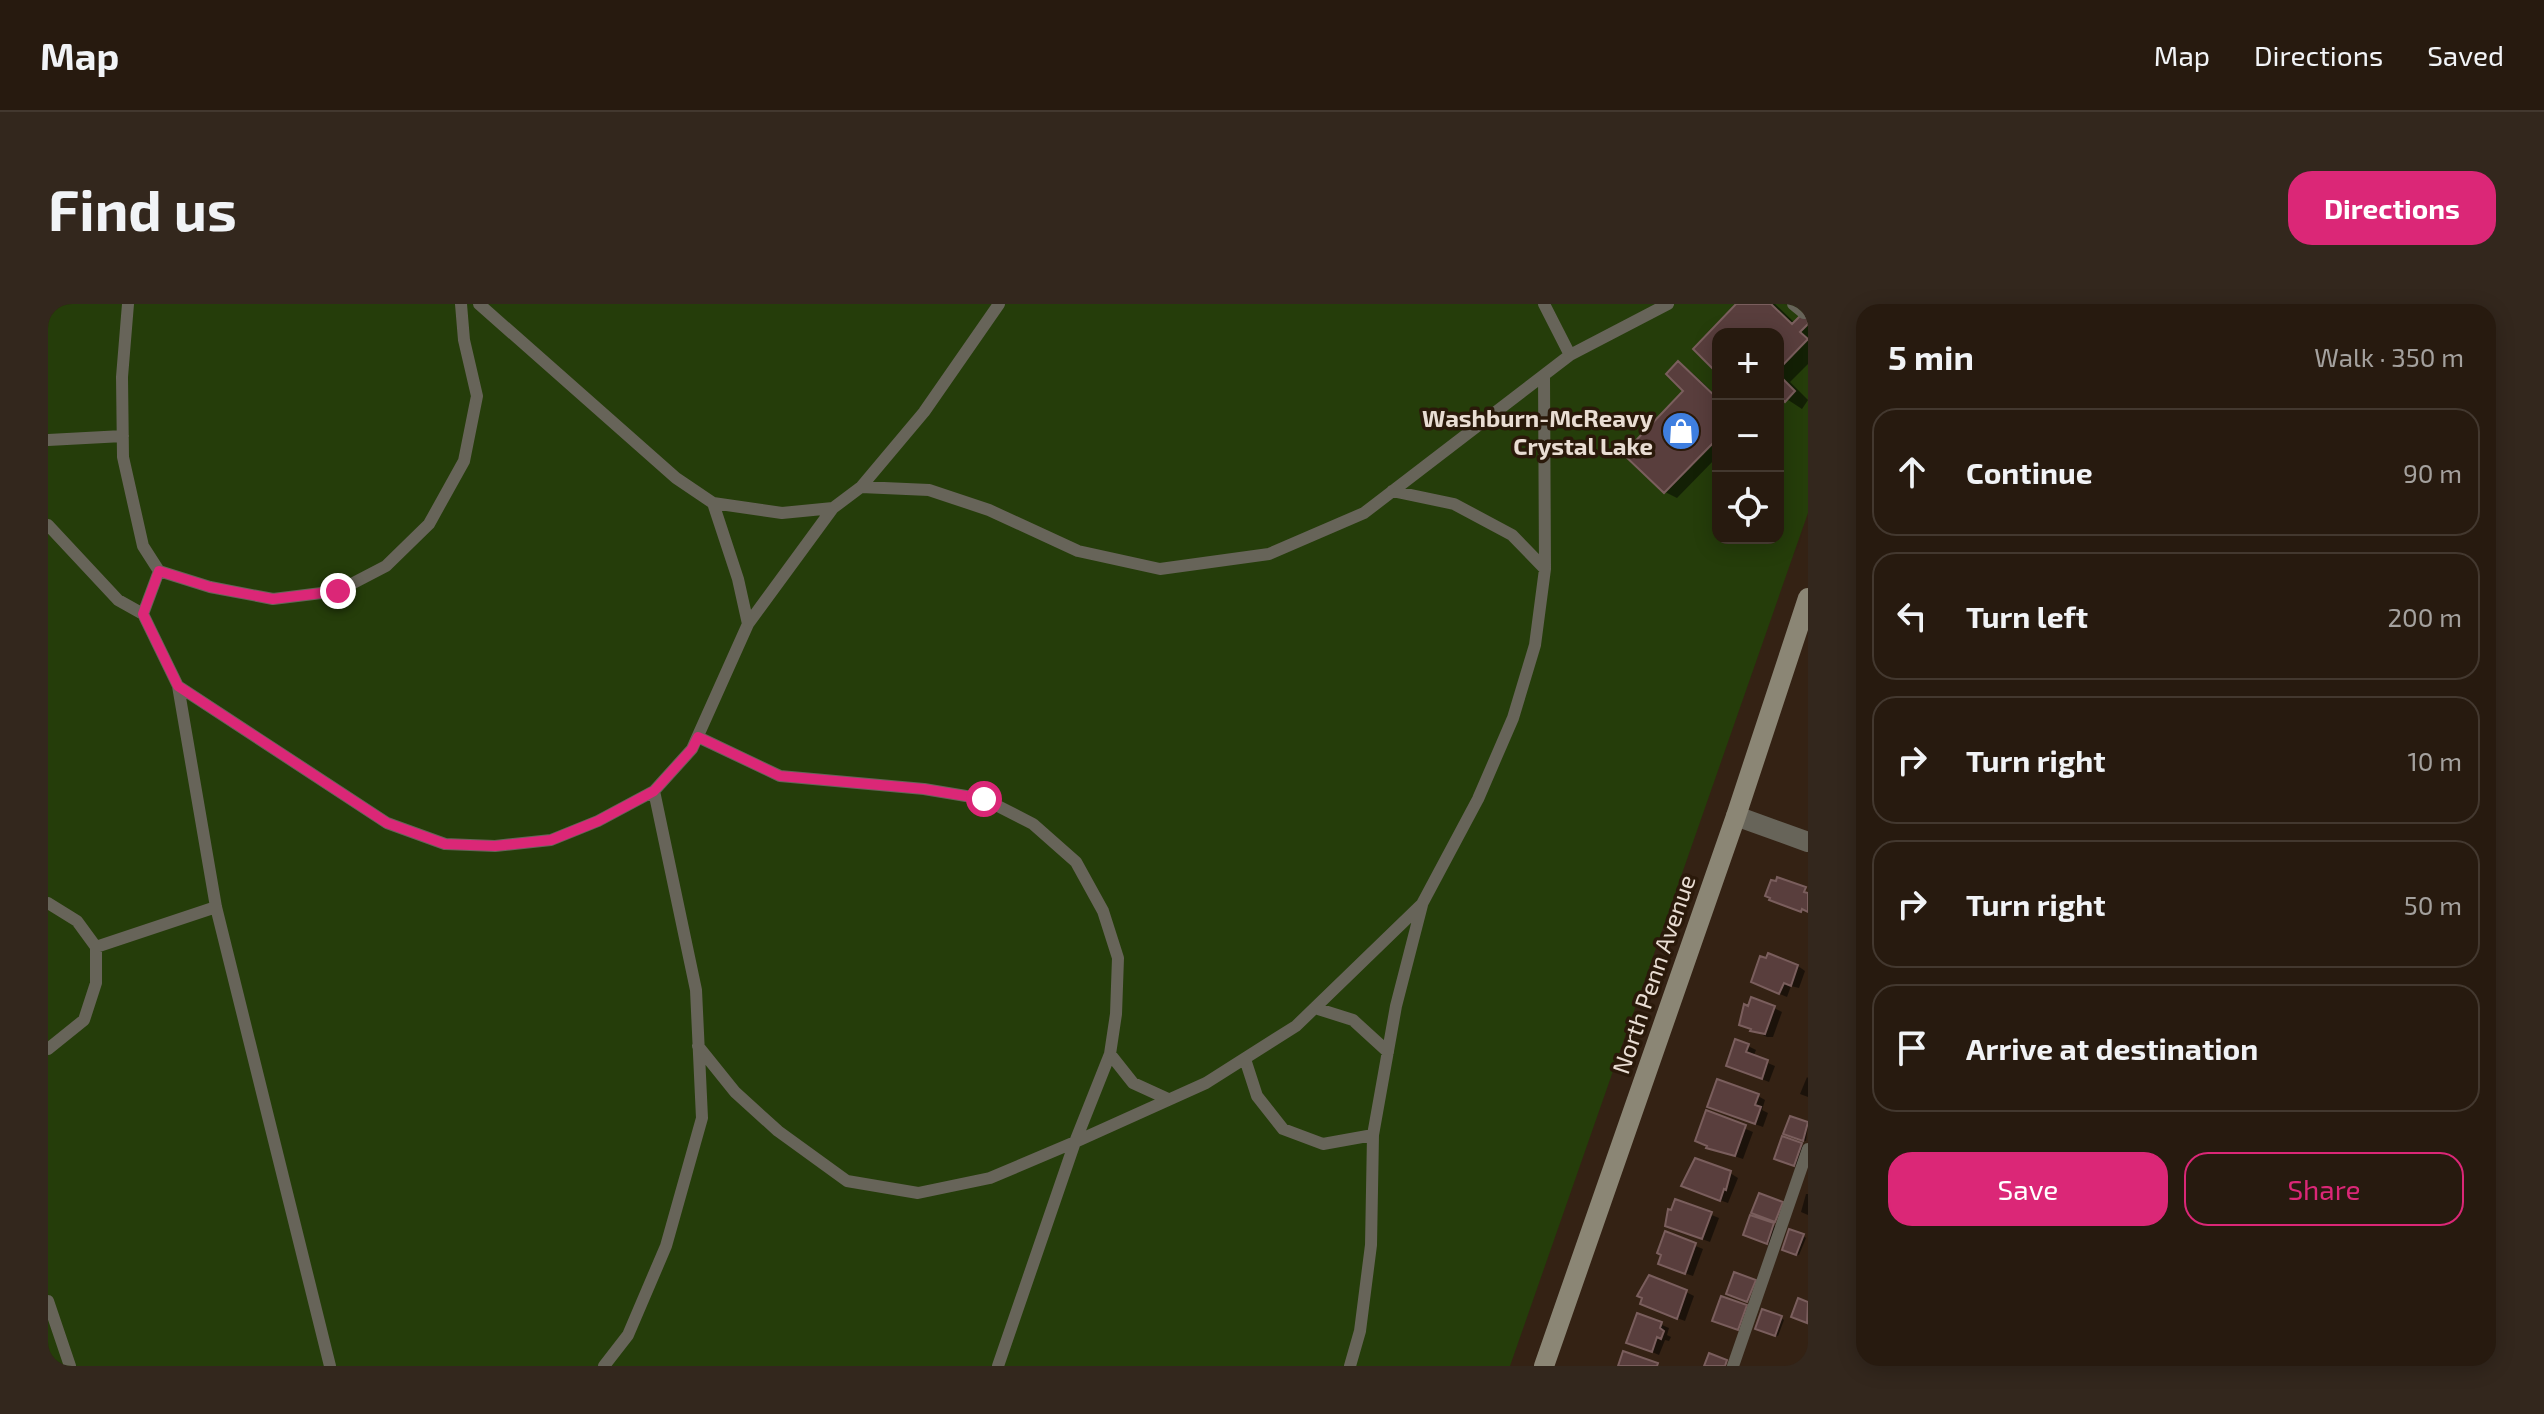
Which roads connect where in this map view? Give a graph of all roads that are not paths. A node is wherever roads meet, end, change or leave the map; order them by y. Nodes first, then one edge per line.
1 (128, 304) edge
2 (461, 304) edge
3 (479, 304) edge
4 (999, 304) edge
5 (1544, 304) edge
6 (1668, 304) edge
7 (1570, 355) junction
8 (1544, 375) junction
9 (123, 436) junction
10 (48, 440) edge
11 (861, 487) junction
12 (1392, 491) junction
13 (713, 503) junction
14 (833, 508) junction
15 (48, 525) edge
16 (1545, 569) junction
17 (159, 571) junction
18 (1808, 598) edge
19 (143, 614) junction
20 (748, 624) junction
21 (178, 686) junction
22 (698, 737) junction
23 (654, 791) junction
24 (1736, 816) junction
25 (1808, 842) edge
26 (48, 903) edge
27 (1422, 904) junction
28 (216, 907) junction
29 (96, 947) junction
30 (1315, 1008) junction
31 (698, 1046) junction
32 (48, 1049) edge
33 (1388, 1052) junction
34 (1110, 1054) junction
35 (1245, 1059) junction
36 (1168, 1099) junction
37 (1373, 1135) junction
38 (1075, 1142) junction
39 (1808, 1149) edge
40 (48, 1301) edge
41 (70, 1366) edge
42 (330, 1366) edge
43 (604, 1366) edge
44 (998, 1366) edge
45 (1350, 1366) edge
46 (1544, 1366) edge
47 (1733, 1366) edge

1 - 9 lane
2 - 17 lane
3 - 13 lane
4 - 11 lane
5 - 7 lane
6 - 7 lane
7 - 8 lane
8 - 12 lane
8 - 16 lane
9 - 10 lane
9 - 17 lane
11 - 12 lane
11 - 14 lane
12 - 16 lane
13 - 14 lane
13 - 20 lane
14 - 20 lane
15 - 19 lane
16 - 27 lane
17 - 19 lane
18 - 24 main road, North Penn Avenue
19 - 21 lane
20 - 22 lane
21 - 23 lane
21 - 28 lane
22 - 23 lane
22 - 34 lane
23 - 31 lane
24 - 25 street
24 - 46 main road, North Penn Avenue
26 - 29 lane
27 - 30 lane
27 - 33 lane
28 - 29 lane
28 - 42 lane
29 - 32 lane
30 - 33 lane
30 - 35 lane
31 - 38 lane
31 - 43 lane
33 - 37 lane
34 - 36 lane
34 - 38 lane
35 - 36 lane
35 - 37 lane
36 - 38 lane
37 - 45 lane
38 - 44 lane
39 - 47 lane
40 - 41 lane

